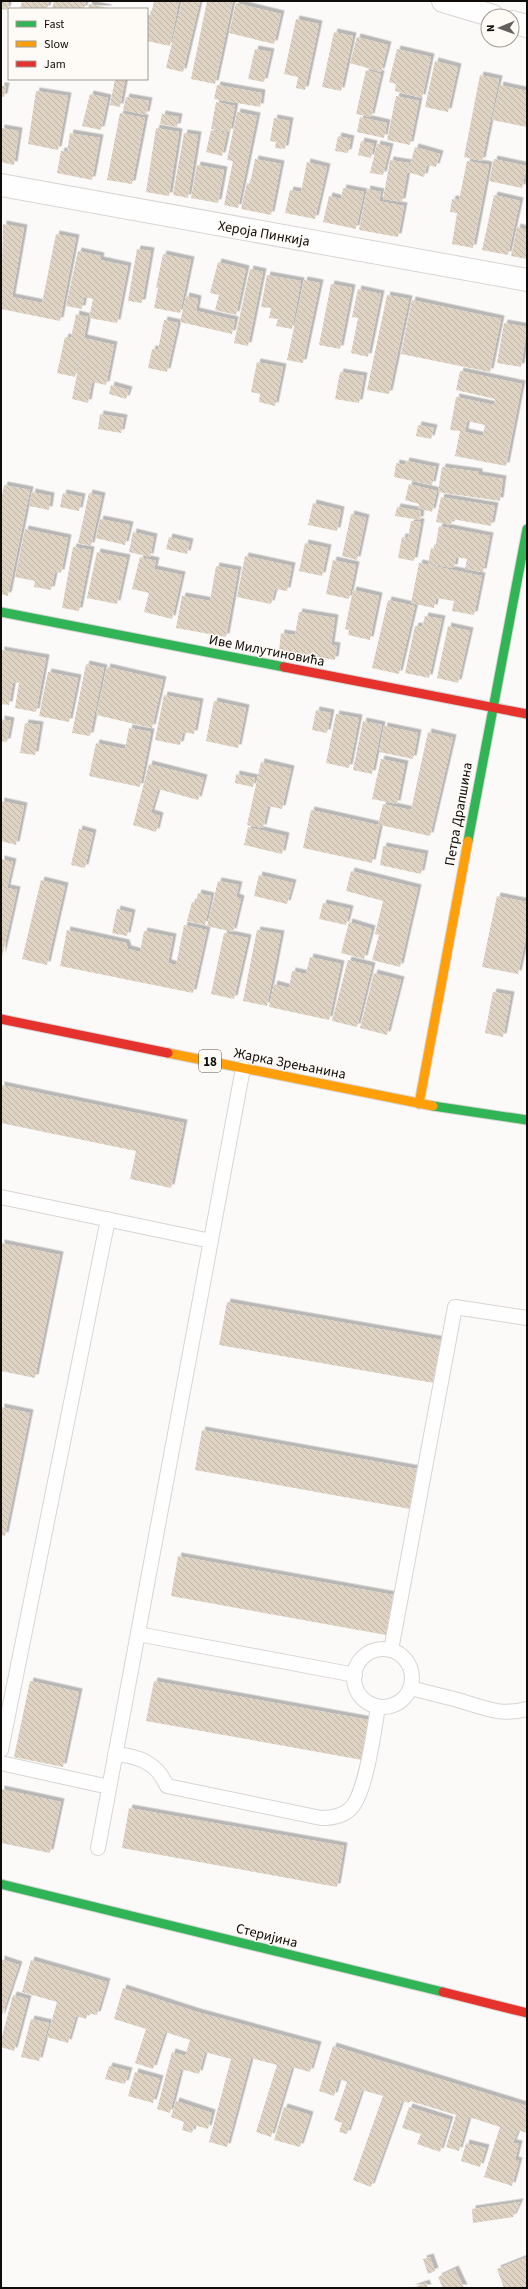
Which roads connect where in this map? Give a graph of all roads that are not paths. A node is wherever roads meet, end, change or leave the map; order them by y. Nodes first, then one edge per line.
1 (443, 1) edge
2 (480, 12) edge
3 (1, 185) edge
4 (527, 280) edge
5 (527, 529) edge
6 (1, 612) edge
7 (492, 708) junction
8 (527, 714) edge
9 (1, 1019) edge
10 (243, 1068) junction
11 (419, 1104) junction
12 (527, 1120) edge
13 (1, 1197) edge
14 (108, 1219) junction
15 (210, 1241) junction
16 (527, 1318) edge
17 (138, 1634) junction
18 (391, 1650) junction
19 (355, 1675) junction
20 (410, 1688) junction
21 (378, 1707) junction
22 (527, 1709) edge
23 (1, 1750) edge
24 (115, 1754) junction
25 (1, 1763) edge
26 (109, 1787) junction
27 (98, 1848) dead end
28 (1, 1884) edge
29 (527, 2013) edge

1 - 2 street
3 - 4 street, Хероја Пинкија
5 - 7 street, Петра Драпшина
6 - 7 street, Иве Милутиновића
7 - 8 street, Иве Милутиновића
7 - 11 street, Петра Драпшина
9 - 10 street, Жарка Зрењанина / 18
10 - 11 street, Жарка Зрењанина / 18
10 - 15 lane
11 - 12 street, Жарка Зрењанина / 18
13 - 14 lane
14 - 15 lane
14 - 23 lane
15 - 17 lane
16 - 18 lane
17 - 19 lane
17 - 24 lane
18 - 19 lane
18 - 20 lane
19 - 21 lane
20 - 21 lane
20 - 22 lane
21 - 24 lane
24 - 26 lane
25 - 26 lane
26 - 27 lane
28 - 29 street, Стеријина

